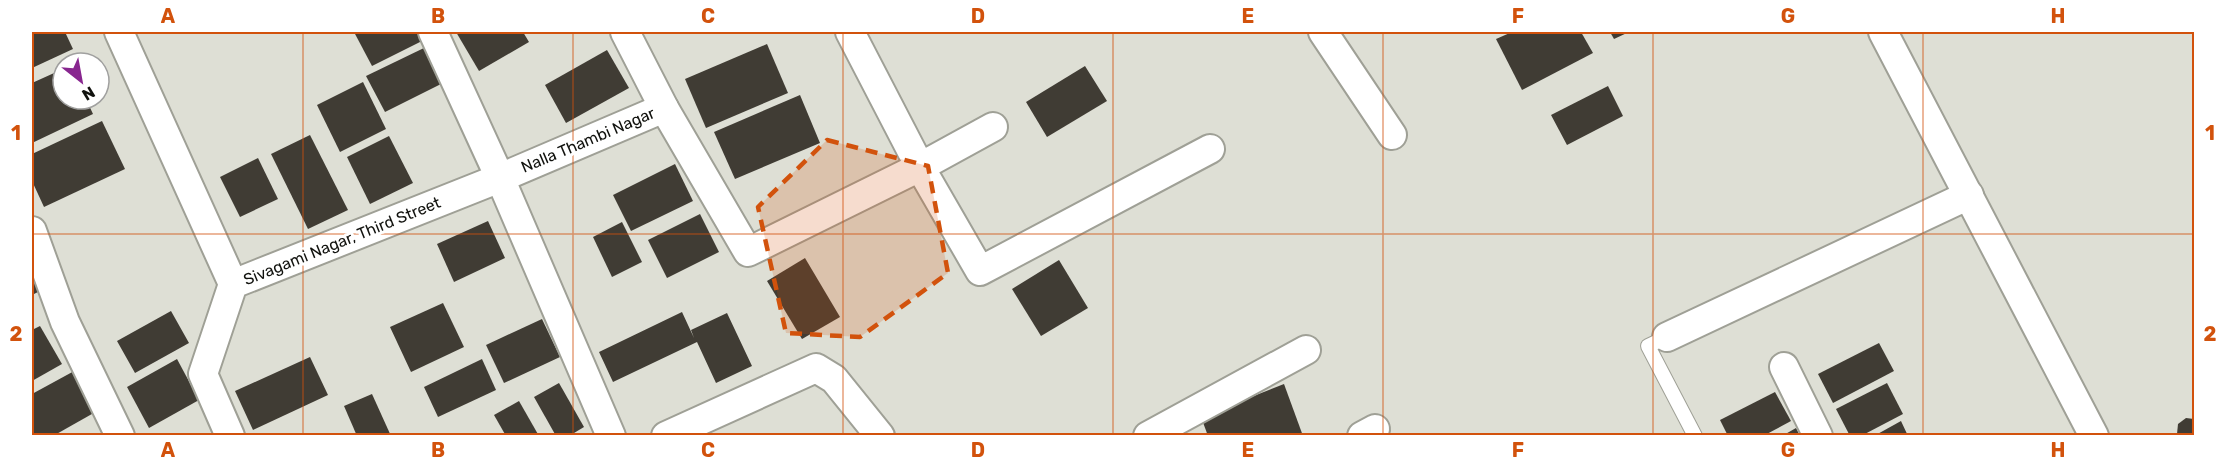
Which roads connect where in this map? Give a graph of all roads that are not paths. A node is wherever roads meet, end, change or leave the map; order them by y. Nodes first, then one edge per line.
1 (119, 32) edge
2 (433, 32) edge
3 (625, 32) edge
4 (850, 32) edge
5 (1323, 32) edge
6 (1883, 32) edge
7 (664, 108) junction
8 (993, 127) dead end
9 (1392, 135) dead end
10 (1210, 149) dead end
11 (920, 166) junction
12 (501, 178) junction
13 (1969, 195) junction
14 (32, 231) edge
15 (233, 284) junction
16 (1667, 337) joint
17 (1306, 350) dead end
18 (1784, 367) dead end
19 (120, 435) edge
20 (230, 435) edge
21 (611, 435) edge
22 (666, 435) edge
23 (880, 435) edge
24 (1149, 435) edge
25 (1695, 435) edge
26 (1818, 435) edge
27 (2094, 435) edge

1 - 15 street
2 - 12 street
3 - 7 street, Nalla Thambi Nagar
4 - 11 street
5 - 9 street
6 - 13 street
7 - 11 street
7 - 12 street, Nalla Thambi Nagar
8 - 11 street
10 - 11 street
12 - 15 street, Sivagami Nagar, Third Street
12 - 21 street
13 - 16 street
13 - 27 street
14 - 19 street
15 - 20 street, Sivagami Nagar, Third Street
16 - 25 lane
17 - 24 street
18 - 26 street
22 - 23 street

